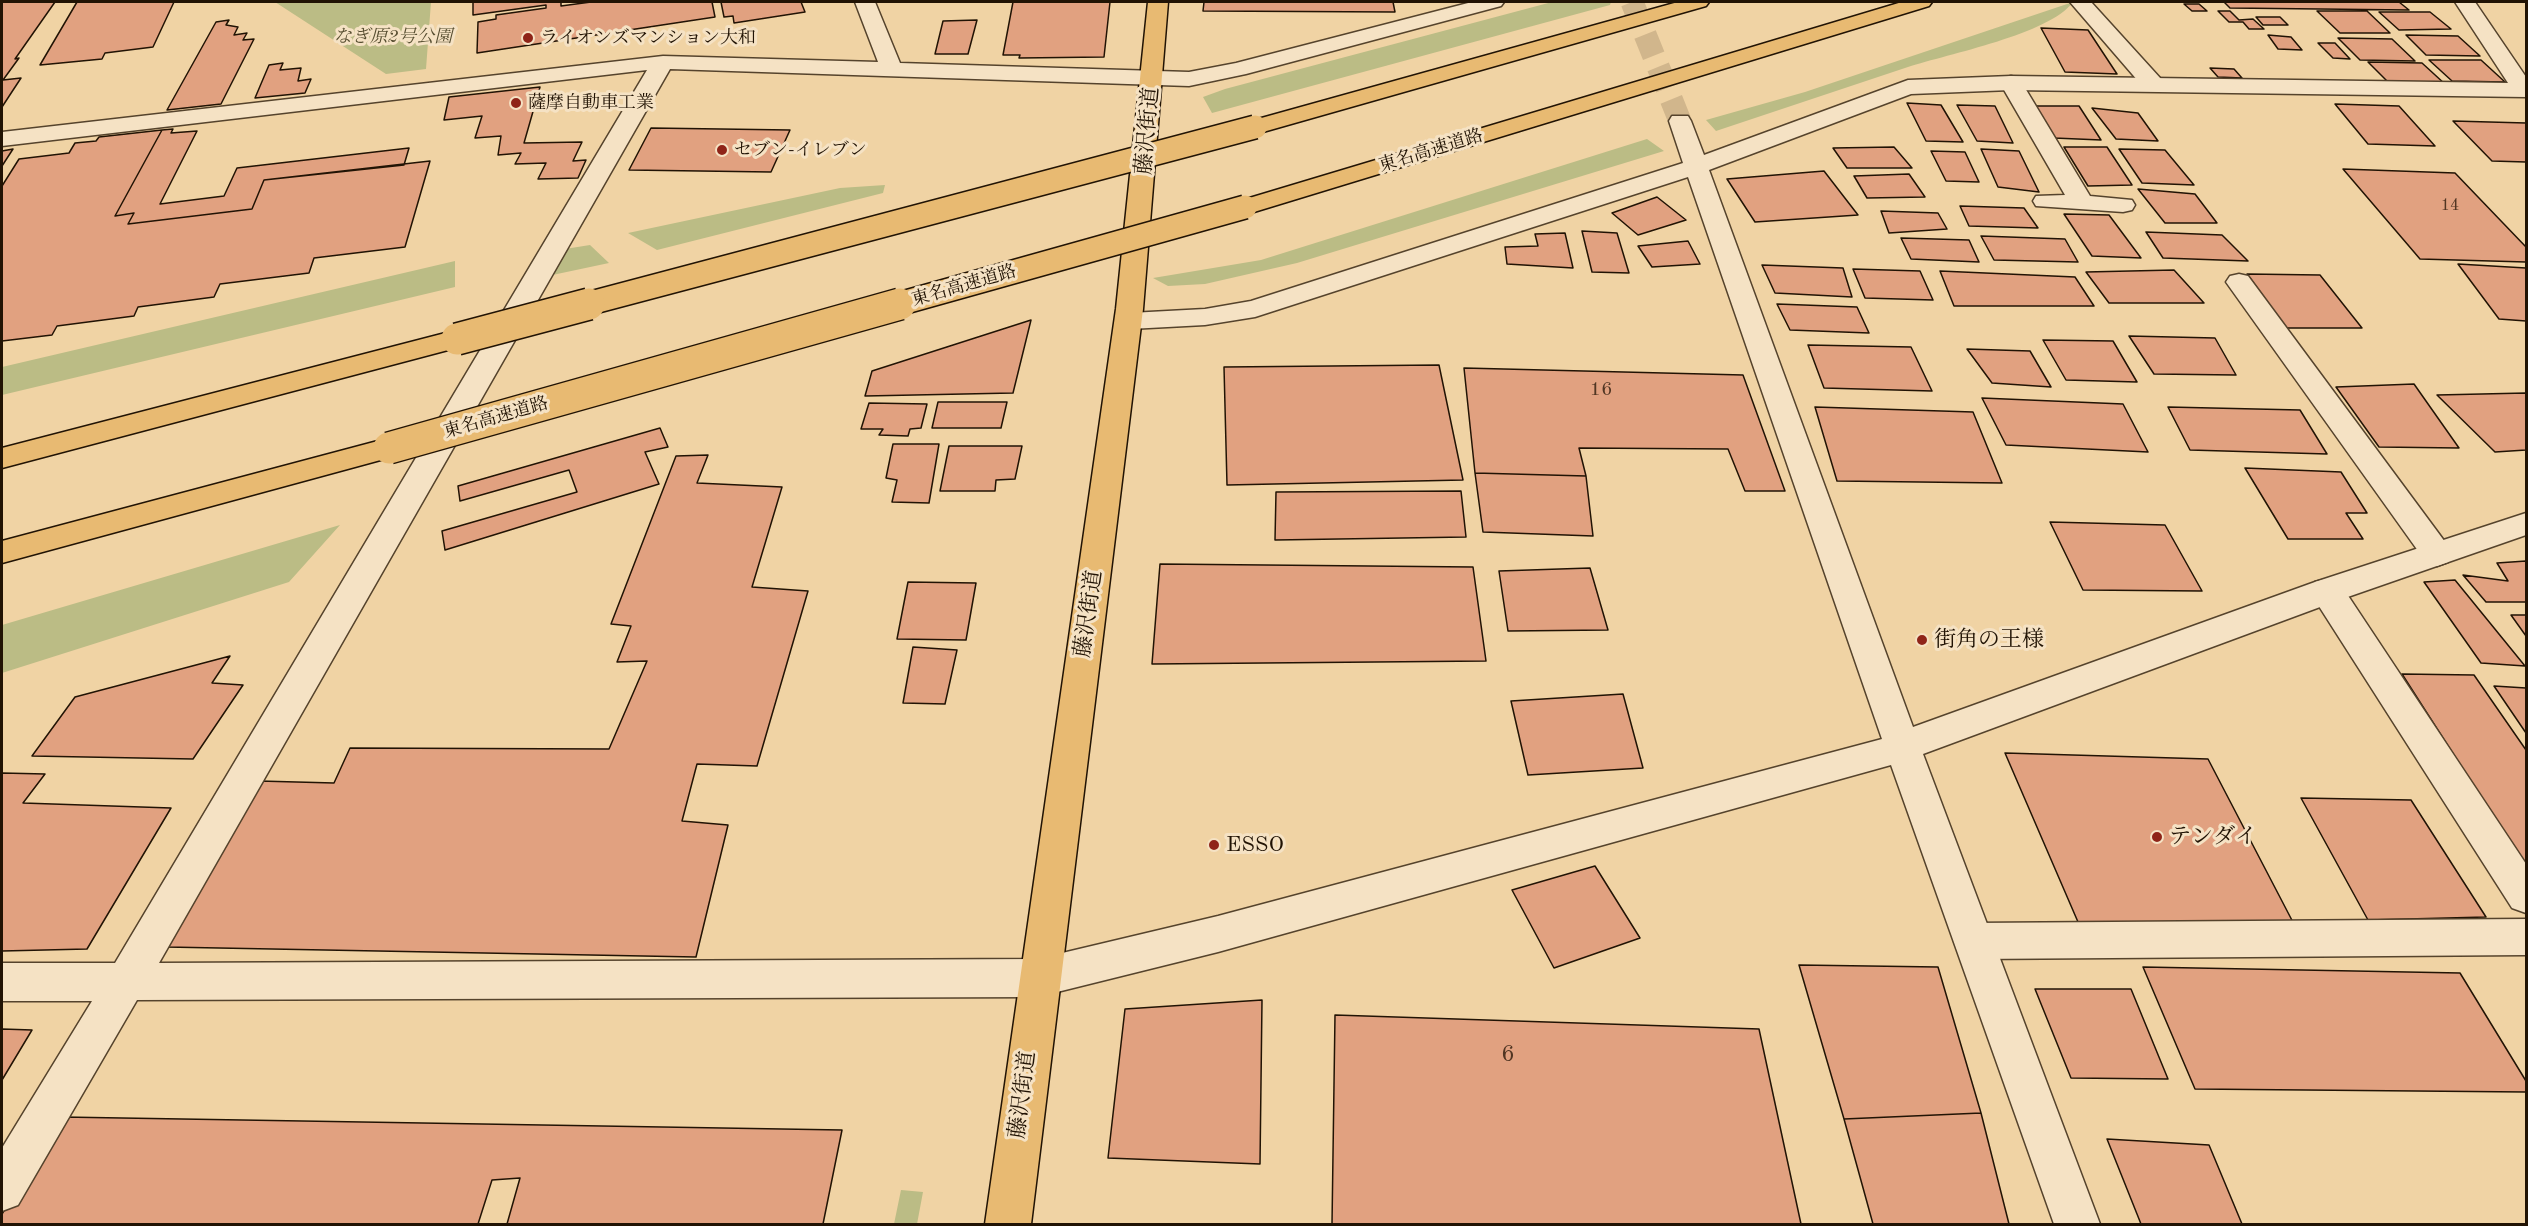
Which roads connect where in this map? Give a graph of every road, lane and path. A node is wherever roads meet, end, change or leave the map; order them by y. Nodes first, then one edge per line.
1 (865, 2) edge
2 (1158, 2) edge
3 (1494, 2) edge
4 (1699, 2) edge
5 (1922, 2) edge
6 (2080, 2) edge
7 (2465, 2) edge
8 (1459, 6) edge
9 (663, 62) junction
10 (891, 69) junction
11 (1153, 79) junction
12 (2011, 83) junction
13 (2153, 84) junction
14 (2526, 91) edge
15 (1680, 121) tunnel mouth
16 (2, 139) edge
17 (1697, 166) junction
18 (2045, 201) dead end
19 (2082, 203) junction
20 (2124, 205) dead end
21 (2239, 282) dead end
22 (1130, 321) junction
23 (2, 458) edge
24 (2526, 524) edge
25 (2, 552) edge
26 (2437, 554) junction
27 (2327, 591) junction
28 (1902, 745) junction
29 (2526, 896) edge
30 (2526, 937) edge
31 (1974, 941) junction
32 (1037, 978) junction
33 (126, 981) junction
34 (2, 982) edge
35 (2, 1189) edge
36 (1008, 1224) edge
37 (2077, 1224) edge

1 - 10 street
2 - 11 highway, 藤沢街道
3 - 8 street
4 - 23 highway, bridge
5 - 25 highway, 東名高速道路, bridge
6 - 13 street
7 - 14 street
8 - 11 street
9 - 10 street
9 - 16 street
9 - 33 street
10 - 11 street
11 - 22 highway, 藤沢街道
12 - 13 street
12 - 17 street
12 - 19 street
13 - 14 street
15 - 17 street
17 - 22 street
17 - 28 street
18 - 19 street
19 - 20 street
21 - 26 street
22 - 32 highway, 藤沢街道
24 - 26 street
26 - 27 street
27 - 28 street
27 - 29 street
28 - 31 street
28 - 32 street
30 - 31 street
31 - 37 street
32 - 33 street
32 - 36 highway, 藤沢街道
33 - 34 street
33 - 35 street

